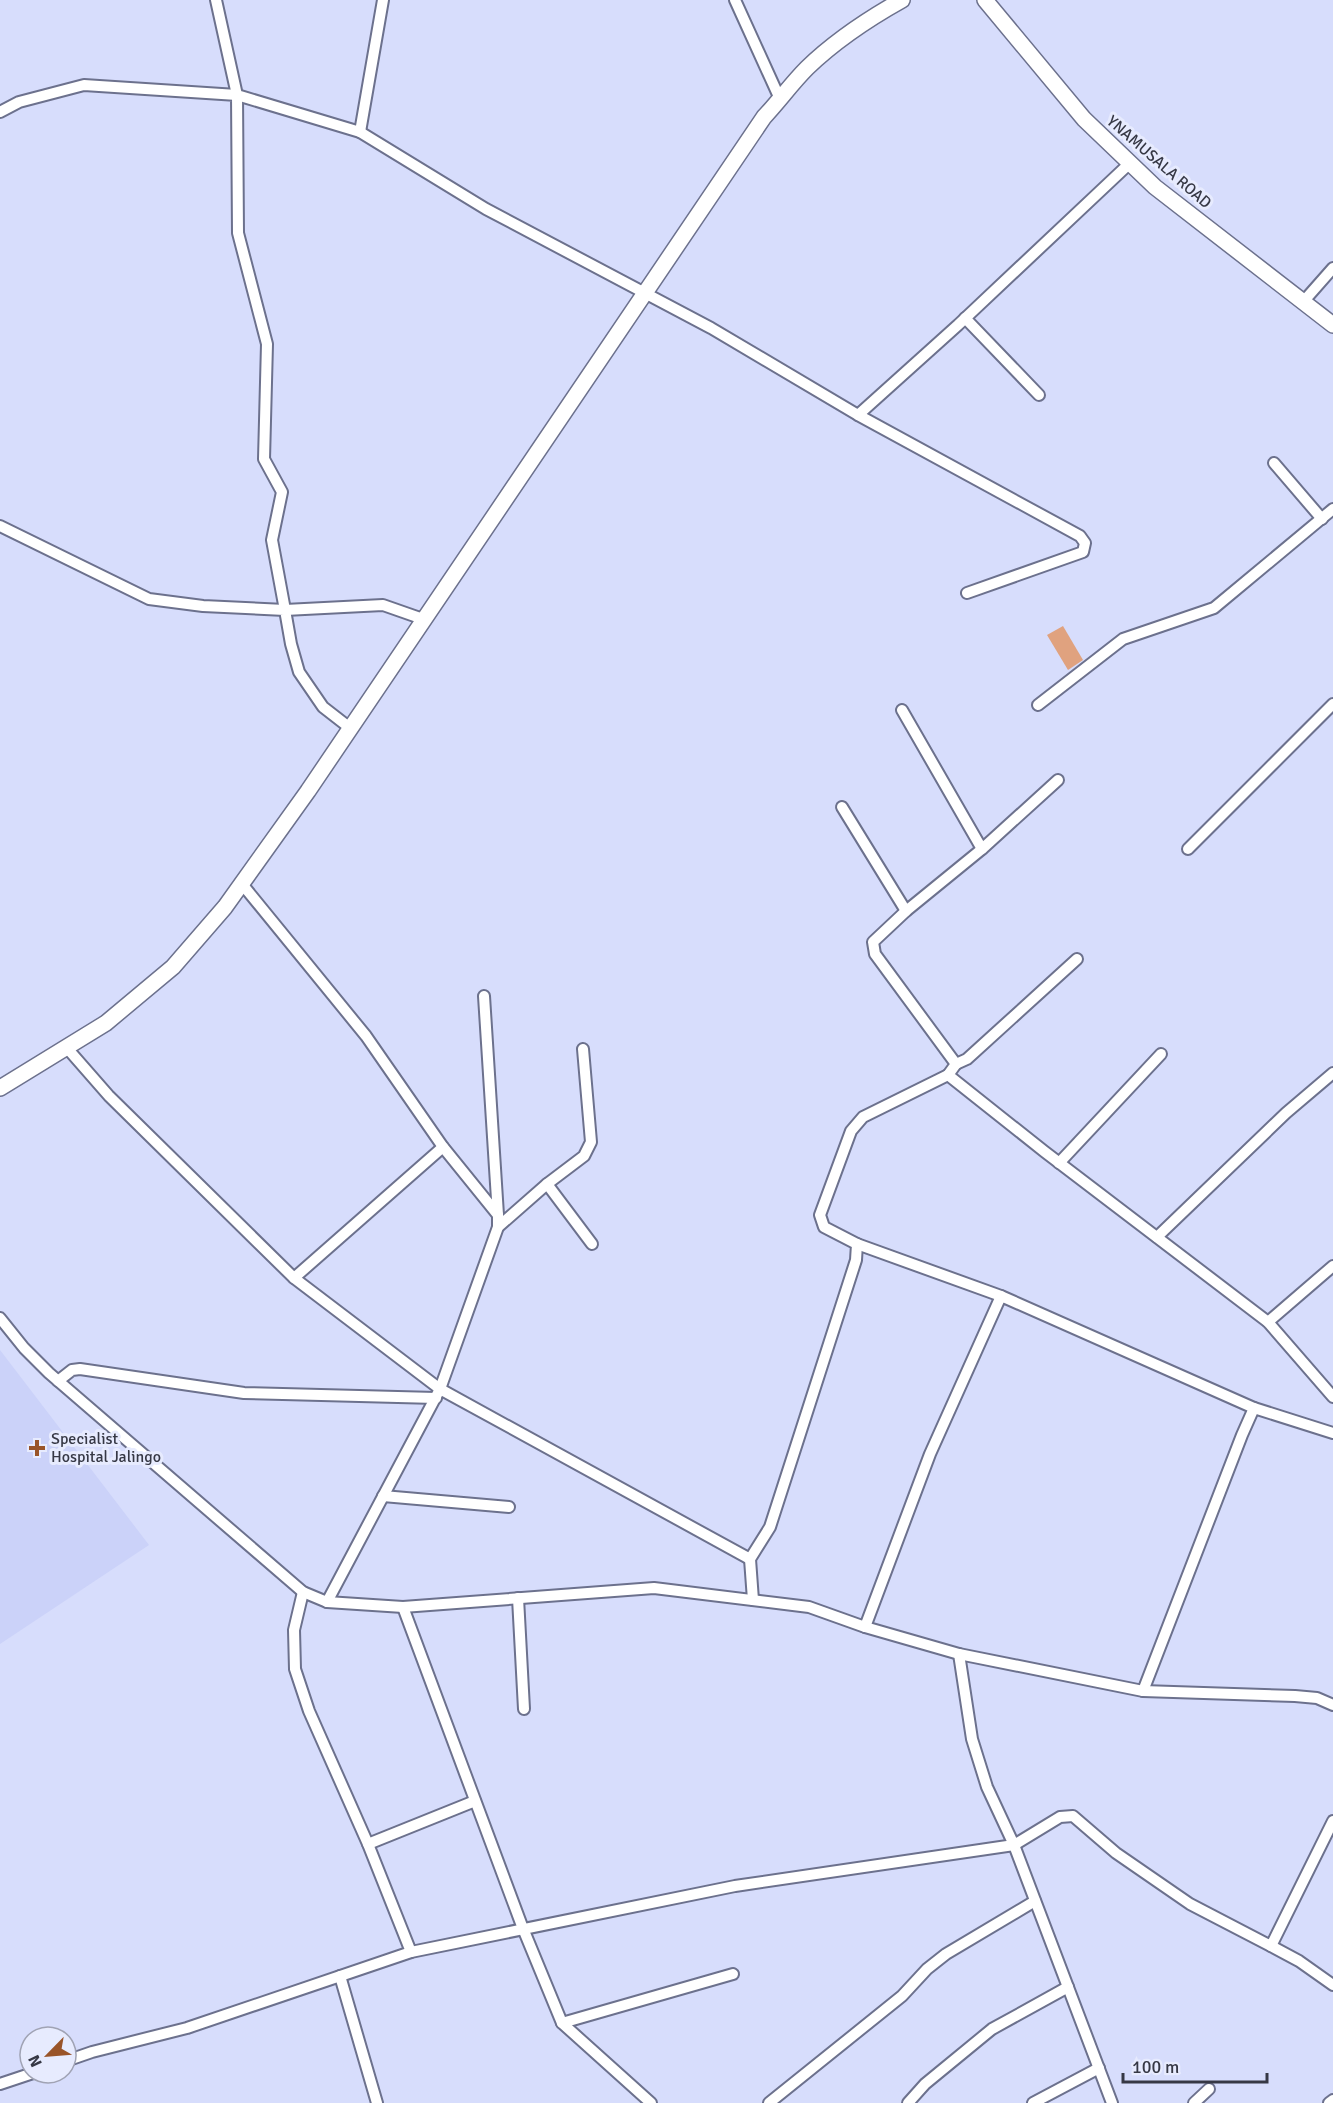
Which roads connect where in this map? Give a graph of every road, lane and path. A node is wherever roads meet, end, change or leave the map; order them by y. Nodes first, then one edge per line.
1 (216, 0) edge
2 (383, 0) edge
3 (735, 0) edge
4 (902, 0) edge
5 (986, 0) edge
6 (237, 95) junction
7 (780, 99) junction
8 (0, 112) edge
9 (360, 132) junction
10 (1130, 164) junction
11 (1333, 268) edge
12 (645, 293) junction
13 (1303, 302) junction
14 (965, 318) junction
15 (1333, 325) edge
16 (1039, 395) dead end
17 (858, 415) junction
18 (1274, 463) dead end
19 (1333, 509) edge
20 (1322, 519) junction
21 (0, 526) edge
22 (967, 593) dead end
23 (285, 610) junction
24 (423, 620) junction
25 (1038, 705) dead end
26 (1330, 707) edge
27 (902, 710) dead end
28 (1333, 721) edge
29 (350, 728) junction
30 (1058, 780) dead end
31 (842, 807) dead end
32 (982, 849) junction
33 (1188, 849) dead end
34 (242, 884) junction
35 (906, 910) junction
36 (1077, 959) dead end
37 (484, 996) dead end
38 (67, 1048) junction
39 (583, 1049) dead end
40 (1161, 1054) dead end
41 (956, 1064) junction
42 (1333, 1073) edge
43 (948, 1075) junction
44 (0, 1088) edge
45 (443, 1147) junction
46 (1059, 1163) junction
47 (547, 1184) junction
48 (498, 1215) junction
49 (498, 1227) junction
50 (1157, 1237) junction
51 (592, 1244) dead end
52 (857, 1244) junction
53 (1333, 1266) edge
54 (294, 1278) junction
55 (1001, 1296) junction
56 (0, 1318) edge
57 (1268, 1322) junction
58 (58, 1381) junction
59 (438, 1394) junction
60 (1333, 1397) edge
61 (1254, 1408) junction
62 (1333, 1433) edge
63 (383, 1496) junction
64 (509, 1507) dead end
65 (750, 1559) junction
66 (303, 1592) junction
67 (518, 1598) junction
68 (753, 1600) junction
69 (327, 1602) junction
70 (403, 1607) junction
71 (865, 1627) junction
72 (959, 1654) junction
73 (1143, 1691) junction
74 (1333, 1705) edge
75 (524, 1709) dead end
76 (475, 1801) junction
77 (1333, 1821) edge
78 (368, 1844) junction
79 (1014, 1845) junction
80 (1035, 1901) junction
81 (523, 1929) junction
82 (1270, 1946) junction
83 (411, 1952) junction
84 (733, 1974) dead end
85 (340, 1976) junction
86 (1333, 1985) edge
87 (1068, 1987) junction
88 (562, 2023) junction
89 (78, 2057) edge
90 (1099, 2068) junction
91 (18, 2078) edge
92 (0, 2085) edge
93 (1209, 2089) dead end
94 (1333, 2100) edge
95 (377, 2103) edge
96 (651, 2103) edge
97 (770, 2103) edge
98 (908, 2103) edge
99 (1033, 2103) edge
100 (1112, 2103) edge
101 (1194, 2103) edge
102 (1329, 2103) edge

1 - 6 street
2 - 9 street
3 - 7 street
4 - 7 main road
5 - 10 main road, YNAMUSALA ROAD
6 - 8 street
6 - 9 street
6 - 23 street
7 - 12 main road
9 - 12 street
10 - 13 main road, YNAMUSALA ROAD
10 - 14 street
11 - 13 street
12 - 17 street
12 - 24 main road
13 - 15 main road, YNAMUSALA ROAD
14 - 16 street
14 - 17 street
17 - 22 street
18 - 20 street
19 - 20 street
20 - 25 street
21 - 23 street
23 - 24 street
23 - 29 street
24 - 29 main road
26 - 28 street
26 - 33 street
27 - 32 street
29 - 34 main road
30 - 32 street
31 - 35 street
32 - 35 street
34 - 38 main road
34 - 45 street
35 - 41 street
36 - 41 street
37 - 48 street
38 - 44 main road
38 - 54 street
39 - 47 street
40 - 46 street
41 - 43 street
42 - 50 street
43 - 46 street
43 - 52 street
45 - 48 street
45 - 54 street
46 - 50 street
47 - 49 street
47 - 51 street
48 - 49 street
49 - 59 street
50 - 57 street
52 - 55 street
52 - 65 street
53 - 57 street
54 - 59 street
55 - 61 street
55 - 71 street
56 - 58 street
57 - 60 street
58 - 59 street
58 - 66 street
59 - 63 street
59 - 65 street
61 - 62 street
61 - 73 street
63 - 64 street
63 - 69 street
65 - 68 street
66 - 69 street
66 - 78 street
67 - 68 street
67 - 70 street
67 - 75 street
68 - 71 street
69 - 70 street
70 - 76 street
71 - 72 street
72 - 73 street
72 - 79 street
73 - 74 street
76 - 78 street
76 - 81 street
77 - 82 street
78 - 83 street
79 - 80 street
79 - 81 street
79 - 82 street
80 - 87 street
80 - 97 street
81 - 83 street
81 - 88 street
82 - 86 street
83 - 85 street
84 - 88 street
85 - 89 street
85 - 95 street
87 - 90 street
87 - 98 street
88 - 96 street
90 - 99 street
90 - 100 street
91 - 92 street
93 - 101 street
94 - 102 street

